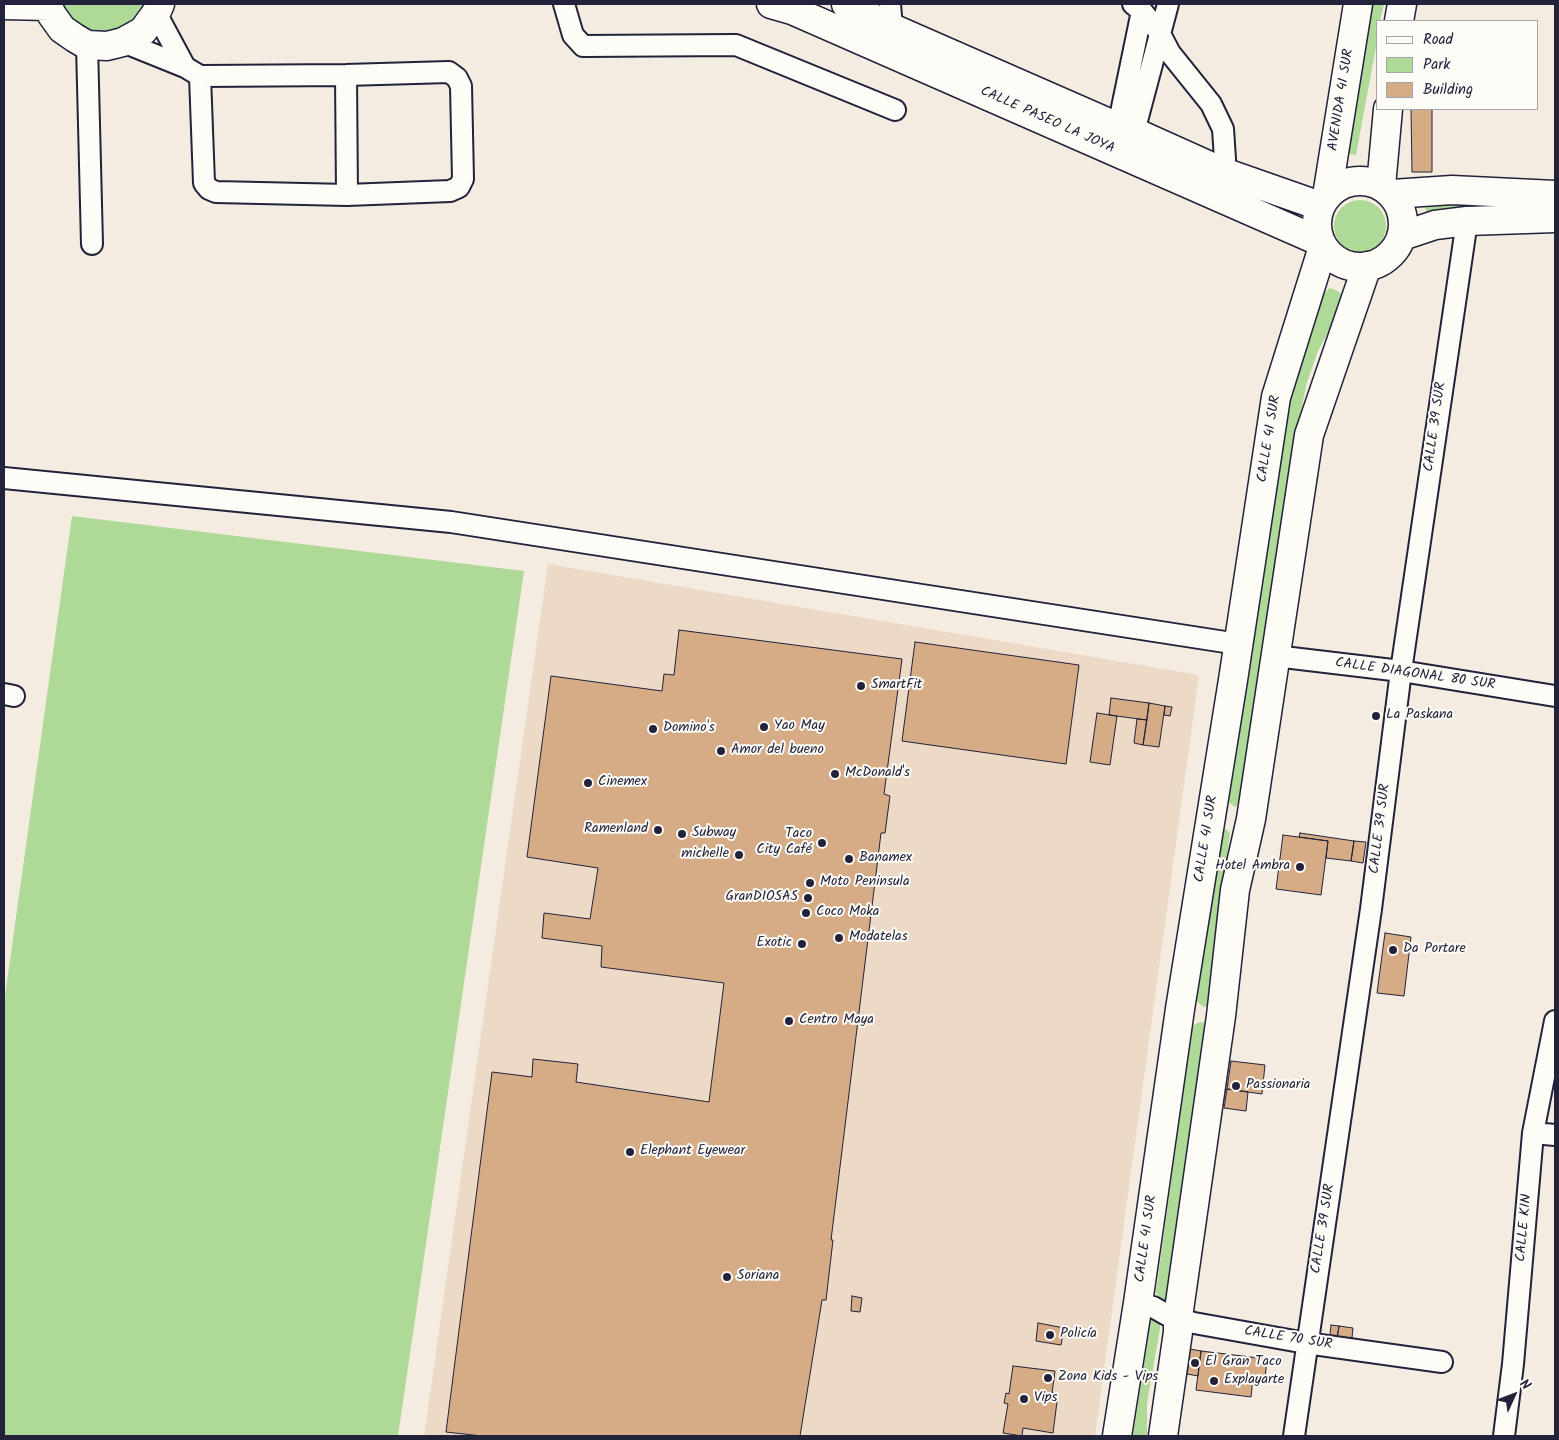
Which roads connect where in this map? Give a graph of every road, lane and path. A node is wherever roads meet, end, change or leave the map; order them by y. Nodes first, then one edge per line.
1 (564, 4) edge
2 (846, 4) edge
3 (1168, 4) edge
4 (1358, 4) edge
5 (1402, 4) edge
6 (4, 5) edge
7 (48, 5) edge
8 (786, 6) edge
9 (1137, 8) edge
10 (158, 9) edge
11 (891, 16) edge
12 (1399, 20) edge
13 (1159, 32) junction
14 (123, 42) junction
15 (87, 45) junction
16 (192, 72) junction
17 (346, 75) junction
18 (895, 110) dead end
19 (1388, 110) edge
20 (1126, 129) junction
21 (1223, 172) junction
22 (1387, 190) junction
23 (347, 195) junction
24 (1555, 195) edge
25 (1323, 201) junction
26 (1555, 218) edge
27 (1467, 221) junction
28 (1402, 236) junction
29 (92, 244) dead end
30 (1322, 245) junction
31 (1367, 266) junction
32 (4, 478) edge
33 (1238, 644) junction
34 (1275, 656) junction
35 (1401, 671) junction
36 (1555, 696) edge
37 (1180, 1009) junction
38 (1221, 1016) junction
39 (1555, 1022) edge
40 (1534, 1132) junction
41 (1555, 1135) edge
42 (1138, 1303) junction
43 (1178, 1317) junction
44 (1306, 1343) junction
45 (1442, 1362) dead end
46 (1117, 1436) edge
47 (1163, 1436) edge
48 (1294, 1436) edge
49 (1504, 1436) edge

1 - 18 street
2 - 11 main road, CALLE PASEO LA JOYA
3 - 13 street
4 - 25 main road, AVENIDA 41 SUR
5 - 12 main road
6 - 7 main road
7 - 15 main road
8 - 30 main road, CALLE PASEO LA JOYA
9 - 13 street
9 - 20 street
10 - 14 main road
10 - 16 street
11 - 20 main road, CALLE PASEO LA JOYA
13 - 20 street
13 - 21 street
14 - 15 main road
14 - 16 street
15 - 29 street
16 - 17 street
16 - 23 street
17 - 23 street
17 - 23 street
19 - 22 main road
20 - 21 main road, CALLE PASEO LA JOYA
21 - 25 main road, CALLE PASEO LA JOYA
22 - 24 main road
22 - 25 main road
22 - 28 main road
25 - 30 main road
26 - 27 main road
27 - 28 main road
27 - 35 street, CALLE 39 SUR
28 - 31 main road
30 - 31 main road
30 - 33 main road, CALLE 41 SUR
31 - 34 main road
32 - 33 street
33 - 37 main road, CALLE 41 SUR
34 - 35 street, CALLE DIAGONAL 80 SUR
34 - 38 main road
35 - 36 street, CALLE DIAGONAL 80 SUR
35 - 44 street, CALLE 39 SUR
37 - 38 main road
37 - 42 main road, CALLE 41 SUR
38 - 43 main road
39 - 40 street, CALLE KIN
40 - 41 street
40 - 49 street, CALLE KIN
42 - 43 street, CALLE 70 SUR
42 - 46 main road, CALLE 41 SUR
43 - 44 street, CALLE 70 SUR
43 - 47 main road
44 - 45 street, CALLE 70 SUR
44 - 48 street, CALLE 39 SUR

